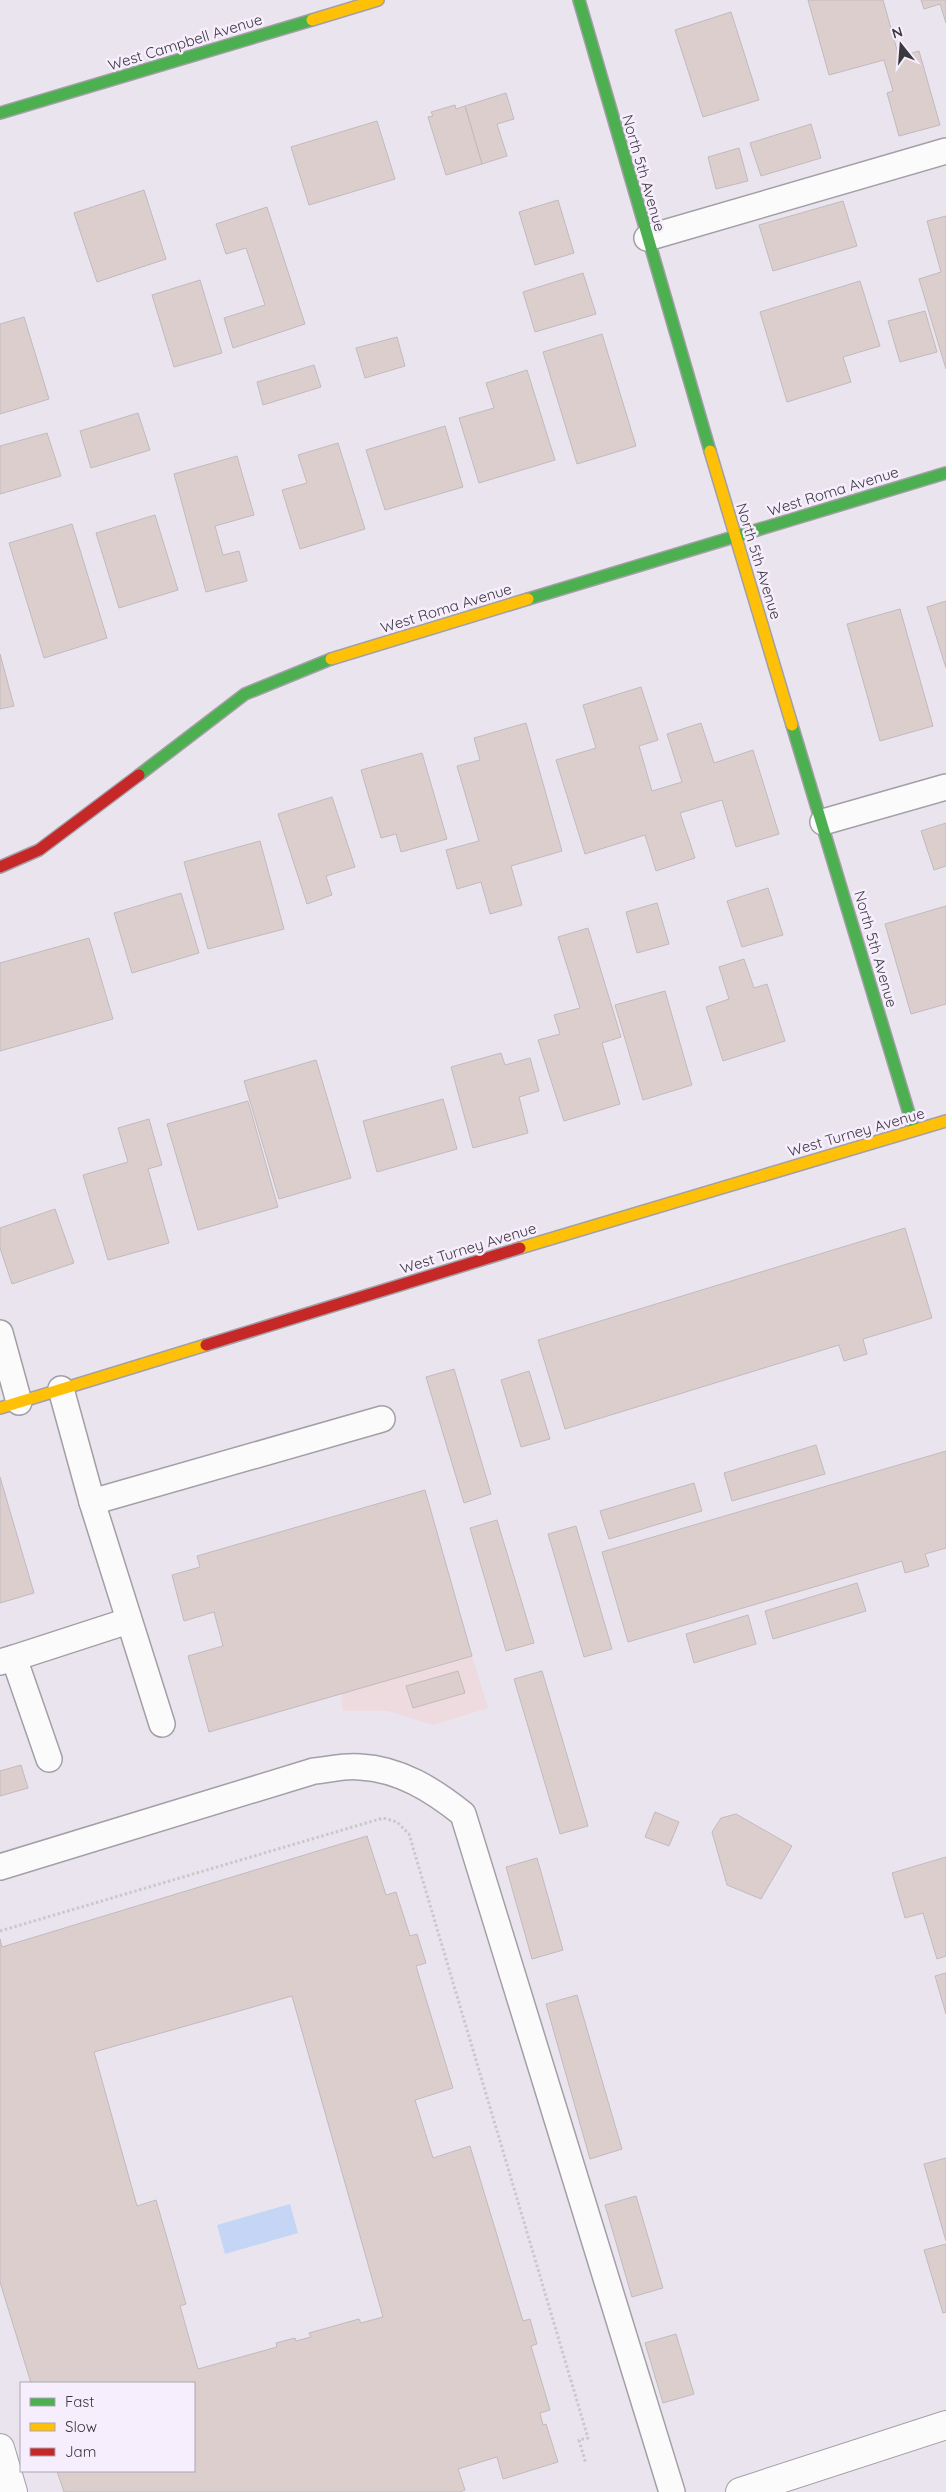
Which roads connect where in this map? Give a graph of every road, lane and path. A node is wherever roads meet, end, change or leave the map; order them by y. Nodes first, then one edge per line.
1 (378, 0) edge
2 (579, 0) edge
3 (0, 113) edge
4 (946, 151) edge
5 (648, 238) junction
6 (946, 473) edge
7 (735, 536) junction
8 (946, 787) edge
9 (822, 822) junction
10 (0, 867) edge
11 (946, 1122) edge
12 (914, 1130) junction
13 (0, 1333) edge
14 (61, 1389) junction
15 (10, 1405) edge
16 (382, 1419) dead end
17 (92, 1502) junction
18 (128, 1621) junction
19 (7, 1660) edge
20 (162, 1724) dead end
21 (48, 1759) dead end
22 (0, 1867) edge
23 (0, 1931) edge
24 (946, 2424) edge
25 (0, 2448) edge
26 (586, 2464) dead end
27 (14, 2492) edge
28 (672, 2492) edge
29 (740, 2492) edge

1 - 3 street, West Campbell Avenue
2 - 5 street, North 5th Avenue
4 - 5 lane
5 - 7 street, North 5th Avenue
6 - 7 street, West Roma Avenue
7 - 9 street, North 5th Avenue
7 - 10 street, West Roma Avenue
8 - 9 lane
9 - 12 street, North 5th Avenue
11 - 12 street, West Turney Avenue
12 - 14 street, West Turney Avenue
13 - 15 lane
14 - 15 street, West Turney Avenue
14 - 17 lane
16 - 17 lane
17 - 18 lane
18 - 19 lane
18 - 20 lane
19 - 21 lane
22 - 28 lane
23 - 26 path
24 - 29 street
25 - 27 street

